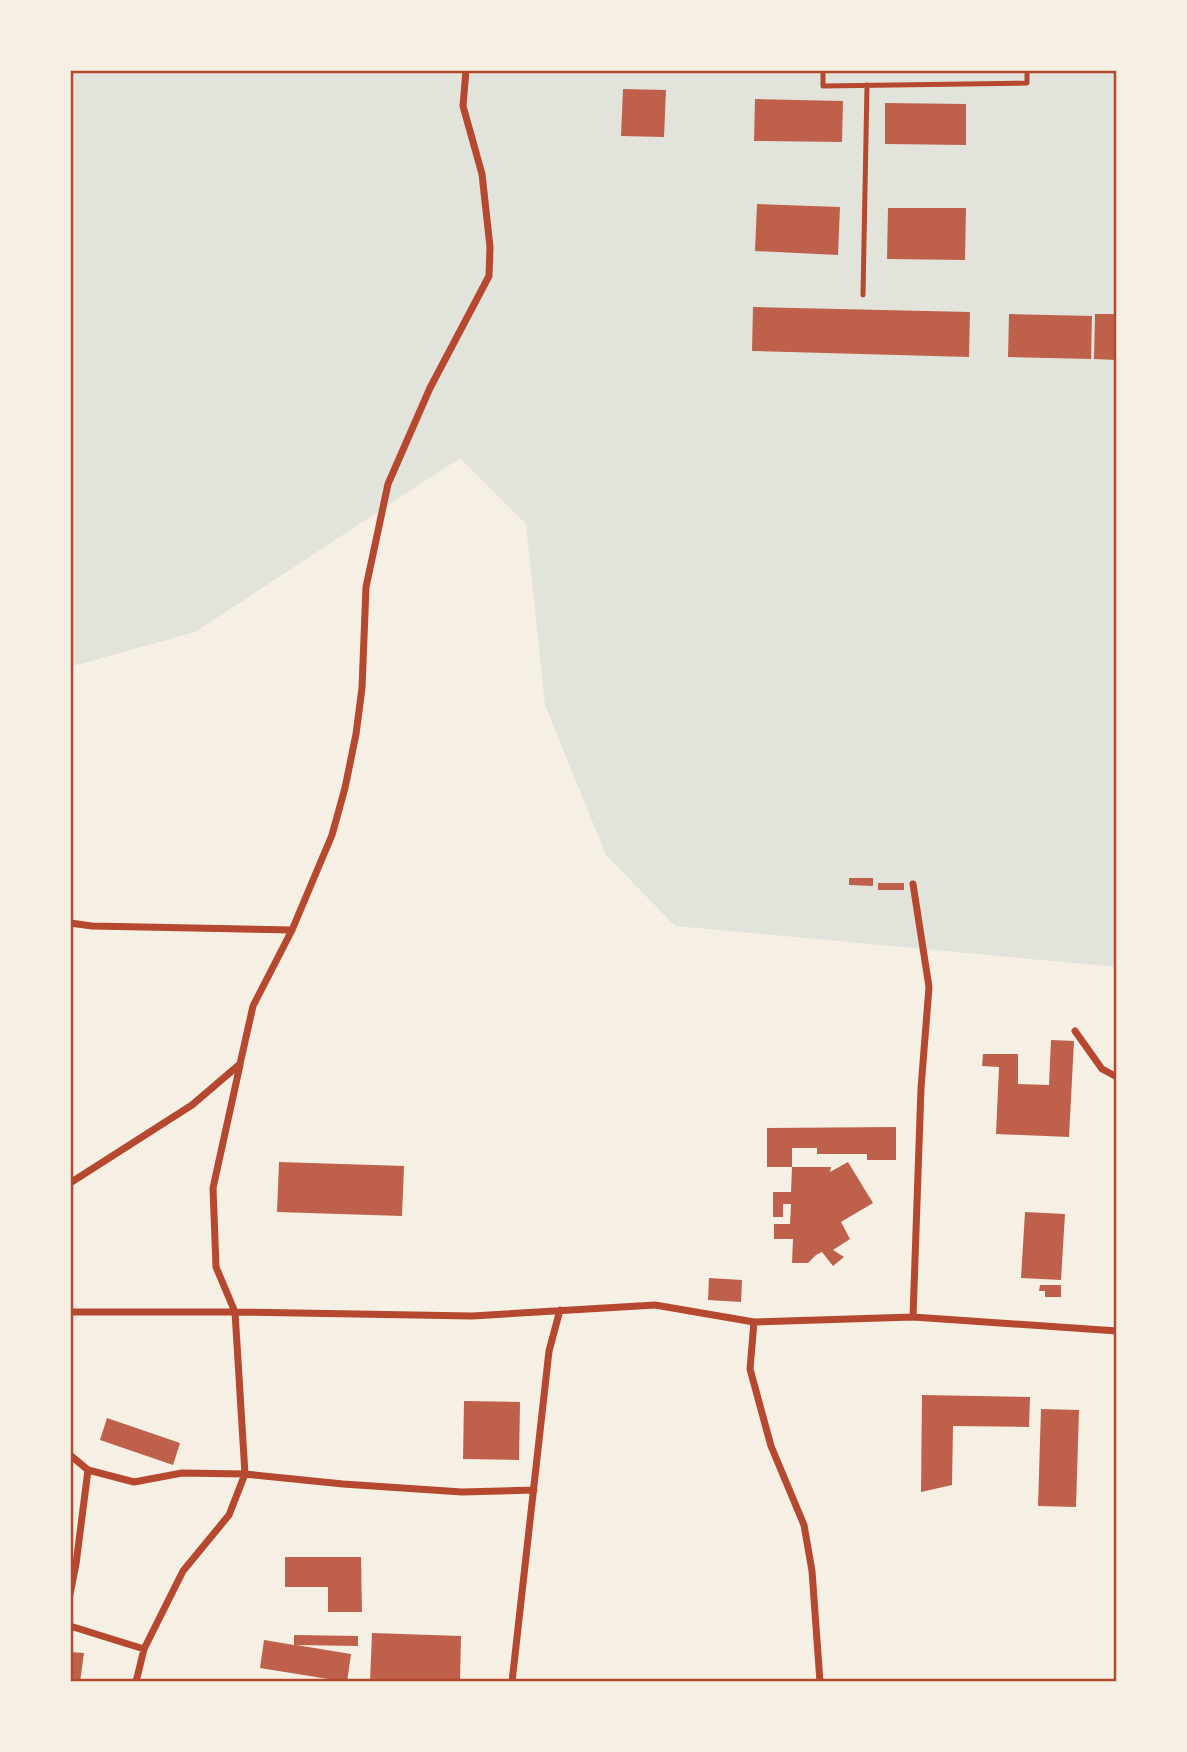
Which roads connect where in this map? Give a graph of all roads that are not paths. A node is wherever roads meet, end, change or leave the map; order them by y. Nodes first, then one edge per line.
1 (466, 70) edge
2 (823, 70) edge
3 (1027, 70) edge
4 (867, 85) junction
5 (863, 295) dead end
6 (913, 884) dead end
7 (70, 923) edge
8 (292, 930) junction
9 (1075, 1031) dead end
10 (240, 1064) junction
11 (1117, 1077) edge
12 (70, 1183) edge
13 (560, 1310) junction
14 (70, 1312) edge
15 (235, 1312) junction
16 (913, 1317) junction
17 (754, 1322) junction
18 (1117, 1331) edge
19 (70, 1455) edge
20 (88, 1470) junction
21 (245, 1474) junction
22 (534, 1490) junction
23 (70, 1594) edge
24 (70, 1626) edge
25 (144, 1649) junction
26 (136, 1682) edge
27 (512, 1682) edge
28 (820, 1682) edge

1 - 8 street
2 - 4 lane
3 - 4 lane
4 - 5 lane
6 - 16 street
7 - 8 street
8 - 10 street
9 - 11 street
10 - 12 street
10 - 15 street
13 - 15 street
13 - 17 street
13 - 22 street
14 - 15 street
15 - 21 street
16 - 17 street
16 - 18 street
17 - 28 street
19 - 20 street
20 - 21 street
20 - 23 street
21 - 22 street
21 - 25 street
22 - 27 street
24 - 25 street
25 - 26 street

